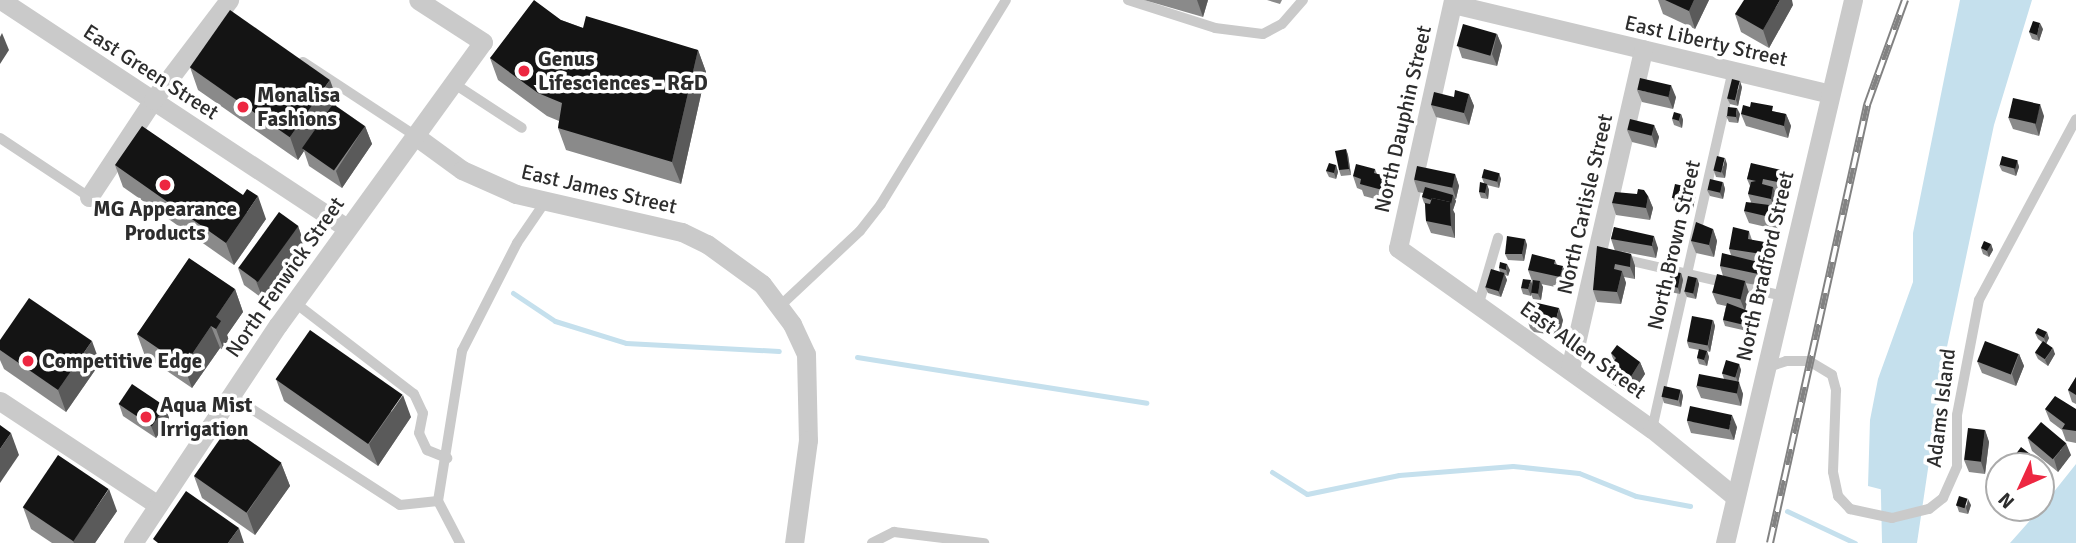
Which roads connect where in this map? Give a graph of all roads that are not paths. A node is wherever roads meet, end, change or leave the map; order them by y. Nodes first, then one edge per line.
1 (1, 0) edge
2 (418, 0) edge
3 (1006, 0) edge
4 (1128, 0) edge
5 (1303, 0) edge
6 (1853, 0) edge
7 (1453, 2) edge
8 (224, 6) edge
9 (1643, 49) junction
10 (292, 54) edge
11 (1733, 71) junction
12 (453, 83) junction
13 (1827, 93) junction
14 (153, 100) junction
15 (2076, 119) edge
16 (522, 128) dead end
17 (414, 135) junction
18 (0, 138) edge
19 (89, 197) joint
20 (545, 202) junction
21 (347, 228) junction
22 (1497, 238) dead end
23 (1398, 248) joint
24 (1597, 253) junction
25 (1687, 274) junction
26 (1783, 296) junction
27 (294, 302) junction
28 (1479, 303) junction
29 (780, 305) junction
30 (1570, 369) junction
31 (1764, 369) junction
32 (230, 395) junction
33 (0, 401) edge
34 (1652, 429) junction
35 (447, 458) junction
36 (1735, 496) junction
37 (439, 501) junction
38 (158, 505) junction
39 (133, 543) edge
40 (460, 543) edge
41 (794, 543) edge
42 (872, 543) edge
43 (984, 543) edge
44 (1725, 543) edge

1 - 14 street, East Green Street
2 - 12 street, North Fenwick Street
3 - 29 lane
4 - 5 lane
6 - 13 street, North Bradford Street
7 - 9 street, East Liberty Street
7 - 23 street, North Dauphin Street
8 - 14 street
9 - 11 street, East Liberty Street
9 - 24 street, North Carlisle Street
10 - 17 lane, East James Street
11 - 13 street, East Liberty Street
11 - 25 lane, North Brown Street
12 - 16 lane
12 - 17 street, North Fenwick Street
13 - 26 street, North Bradford Street
14 - 19 street
14 - 21 street, East Green Street
15 - 31 lane, Adams Island
17 - 20 street, East James Street
17 - 21 street, North Fenwick Street
18 - 19 lane
20 - 29 street, East James Street
20 - 35 lane
21 - 27 street, North Fenwick Street
22 - 28 lane
23 - 28 street, East Allen Street
24 - 25 lane
24 - 30 street, North Carlisle Street
25 - 26 lane
25 - 34 lane, North Brown Street
26 - 31 street, North Bradford Street
27 - 32 street, North Fenwick Street
27 - 35 lane
28 - 30 street, East Allen Street
29 - 41 street, East James Street
30 - 34 street, East Allen Street
31 - 36 street, North Bradford Street
32 - 37 lane
32 - 38 street, North Fenwick Street
33 - 38 street
34 - 36 street, East Allen Street
35 - 37 lane
36 - 44 street, North Bradford Street
37 - 40 lane
38 - 39 street, North Fenwick Street
42 - 43 lane

